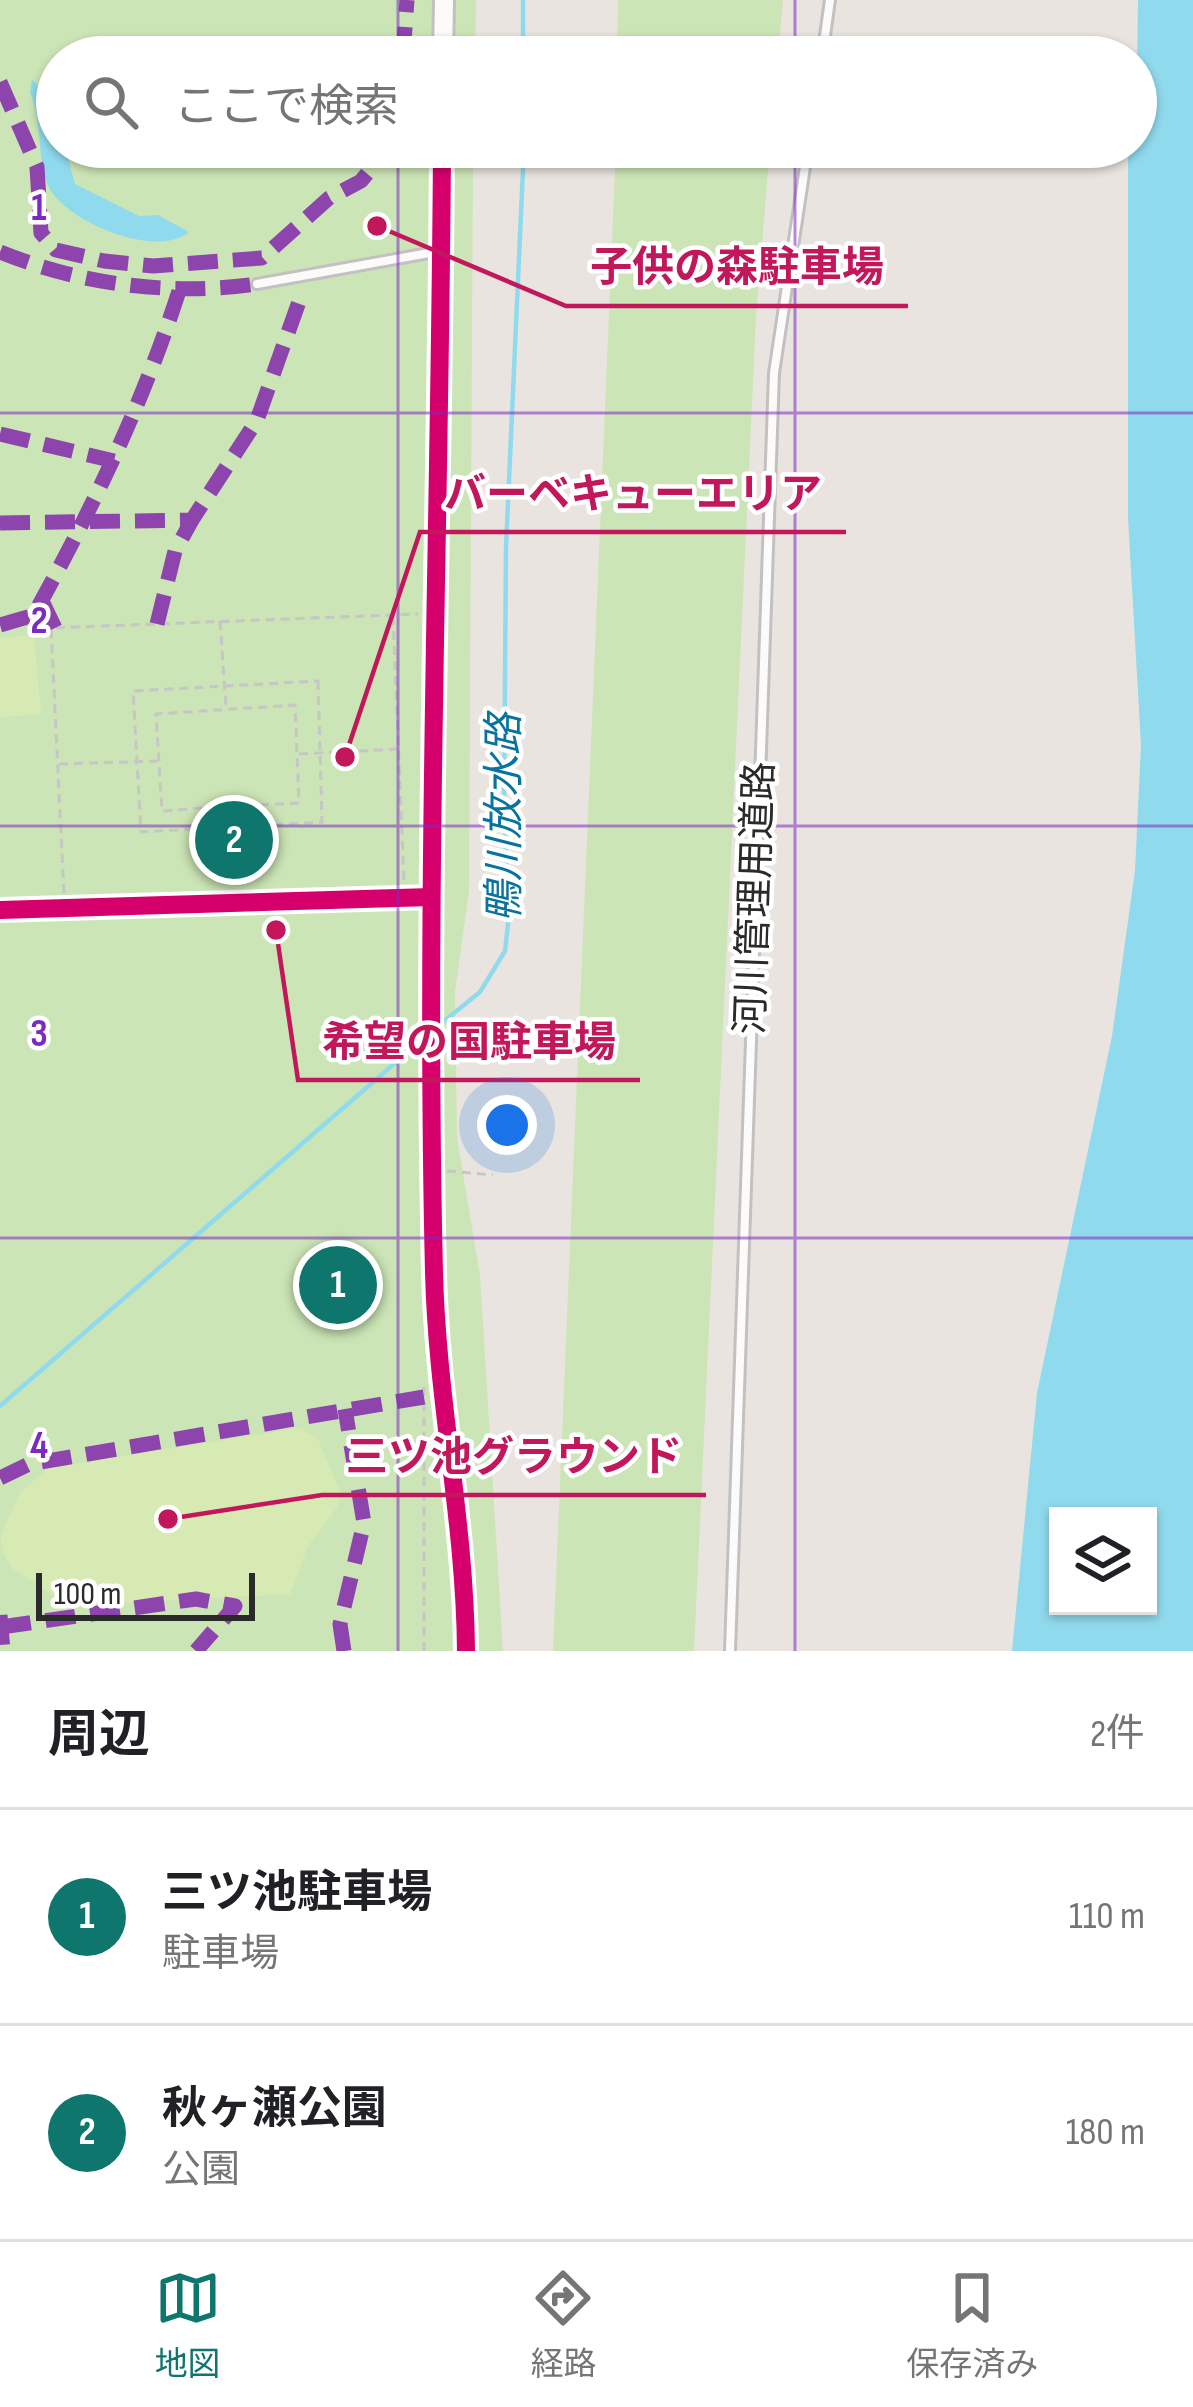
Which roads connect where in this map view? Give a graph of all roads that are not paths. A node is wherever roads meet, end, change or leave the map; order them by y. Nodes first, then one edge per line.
1 (444, 0) edge
2 (830, 0) edge
3 (443, 36) edge
4 (824, 36) edge
5 (442, 168) edge
6 (805, 168) edge
7 (442, 250) junction
8 (257, 284) dead end
9 (430, 897) junction
10 (0, 910) edge
11 (466, 1651) edge
12 (730, 1651) edge

1 - 3 street
2 - 4 lane
5 - 7 street
6 - 12 lane, 河川管理用道路
7 - 8 lane
7 - 9 street
9 - 10 street
9 - 11 street

